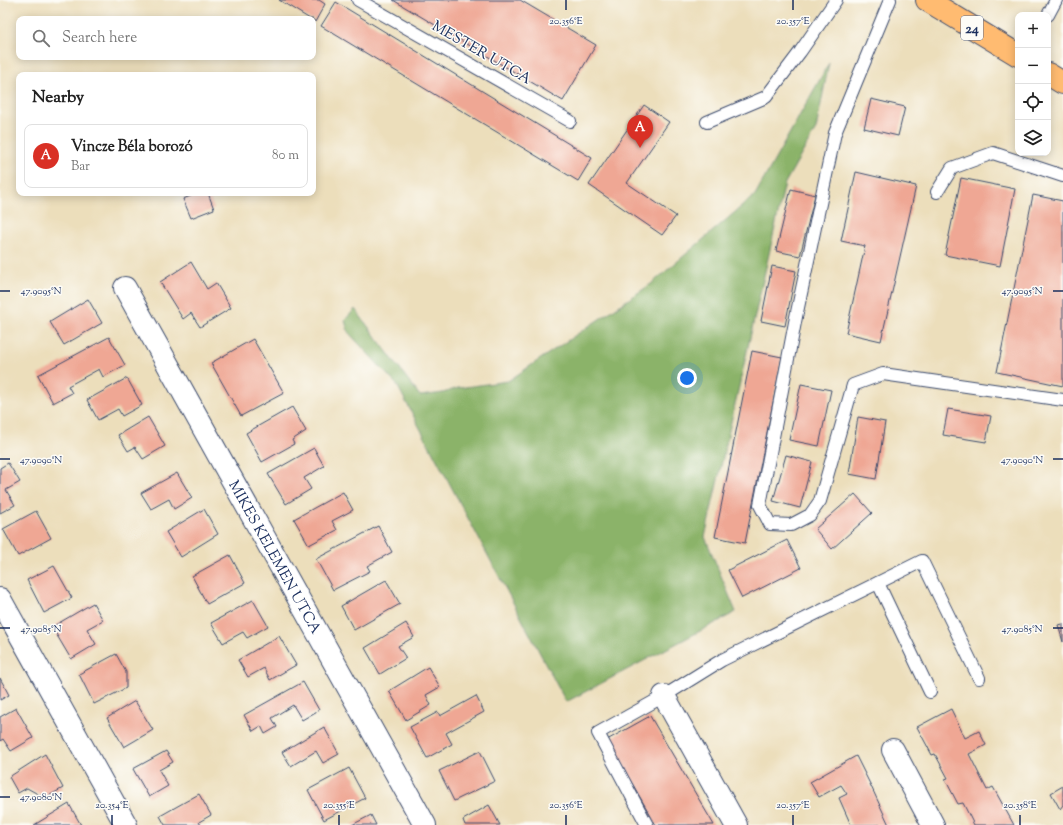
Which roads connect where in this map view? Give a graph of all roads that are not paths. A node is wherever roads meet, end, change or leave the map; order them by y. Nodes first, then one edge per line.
1 (358, 0) edge
2 (836, 0) edge
3 (890, 0) edge
4 (927, 0) edge
5 (1056, 0) edge
6 (1050, 12) edge
7 (1015, 53) edge
8 (1051, 76) edge
9 (1063, 83) edge
10 (570, 121) dead end
11 (708, 122) dead end
12 (1063, 176) edge
13 (938, 192) dead end
14 (125, 288) dead end
15 (1063, 400) edge
16 (878, 583) junction
17 (0, 599) edge
18 (979, 678) dead end
19 (930, 692) dead end
20 (664, 696) junction
21 (894, 750) dead end
22 (126, 825) edge
23 (425, 825) edge
24 (647, 825) edge
25 (736, 825) edge
26 (933, 825) edge

1 - 10 lane, MESTER UTCA
2 - 11 lane
3 - 15 lane
4 - 7 main road, 24
5 - 6 lane
8 - 9 main road
12 - 13 lane
14 - 23 street, MIKES KELEMEN UTCA
16 - 18 lane
16 - 19 lane
16 - 20 lane
17 - 22 street
20 - 24 lane
20 - 25 street
21 - 26 street

